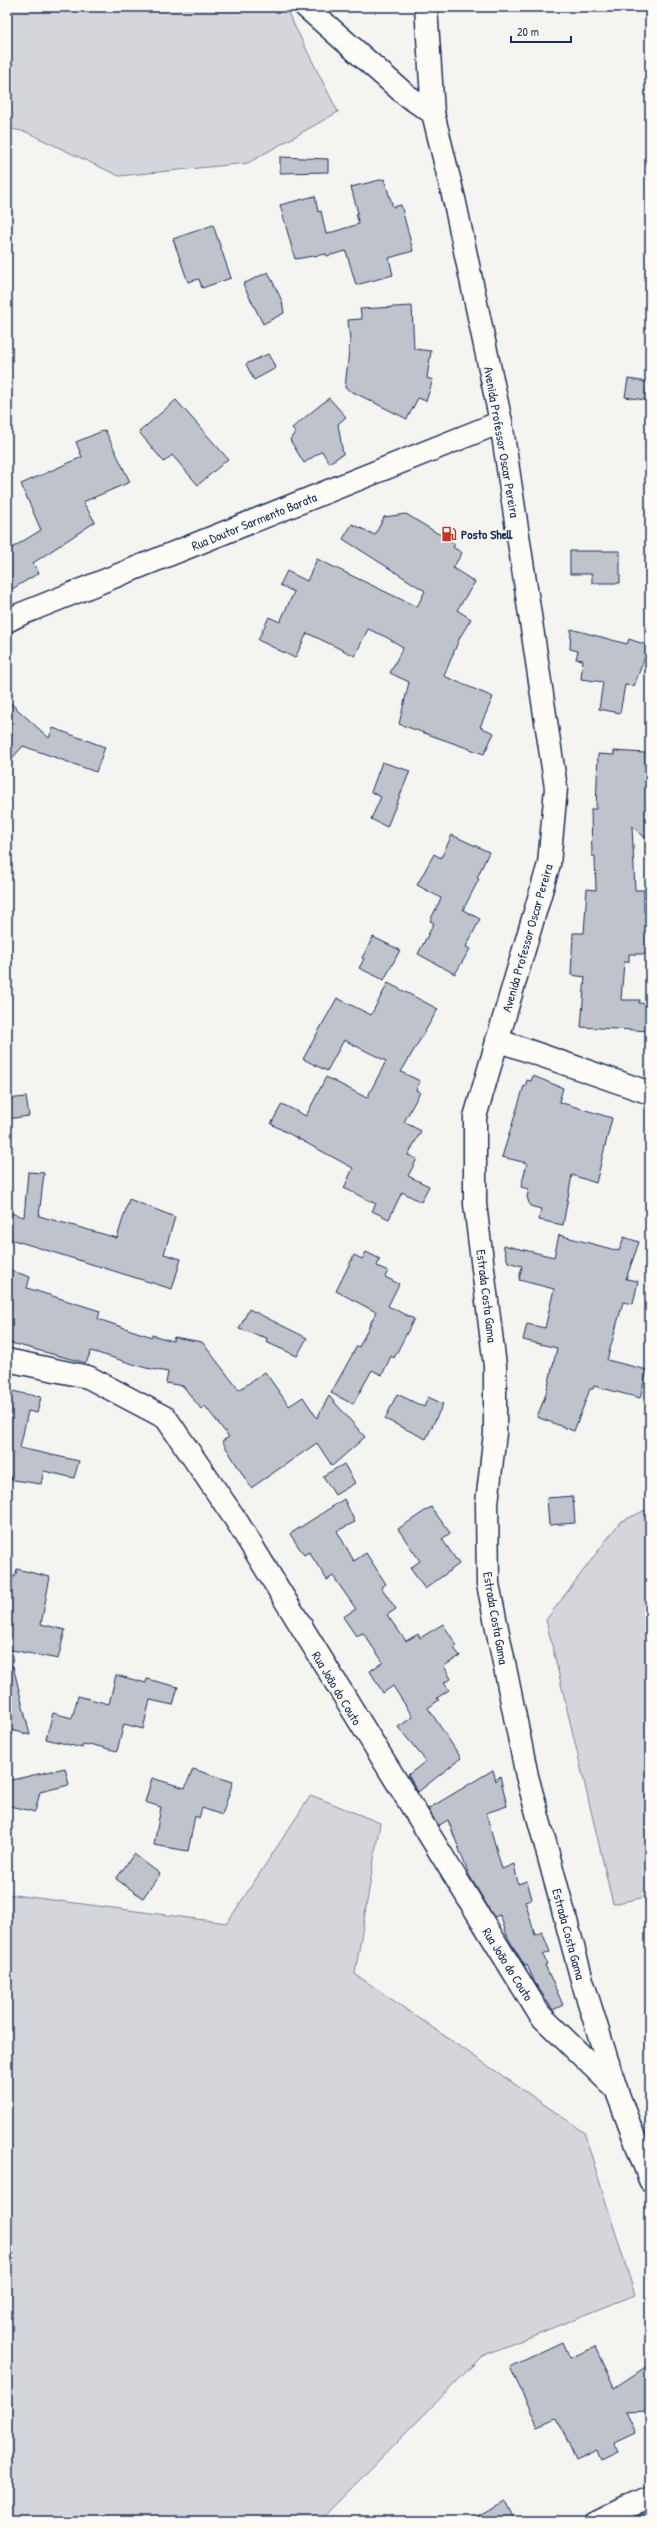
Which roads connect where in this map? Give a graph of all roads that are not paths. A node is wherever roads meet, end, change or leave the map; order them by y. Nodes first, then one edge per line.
1 (306, 7) edge
2 (426, 7) edge
3 (433, 113) junction
4 (501, 422) junction
5 (7, 622) edge
6 (497, 1040) junction
7 (650, 1093) edge
8 (7, 1360) edge
9 (616, 2089) junction
10 (650, 2180) edge
11 (650, 2498) edge
12 (597, 2521) edge

1 - 3 main road
2 - 3 main road, Avenida Professor Oscar Pereira
3 - 4 main road, Avenida Professor Oscar Pereira
4 - 5 main road, Rua Doutor Sarmento Barata
4 - 6 main road, Avenida Professor Oscar Pereira
6 - 7 main road
6 - 9 main road, Estrada Costa Gama
8 - 9 main road, Rua João do Couto
9 - 10 main road, Estrada Costa Gama
11 - 12 main road

